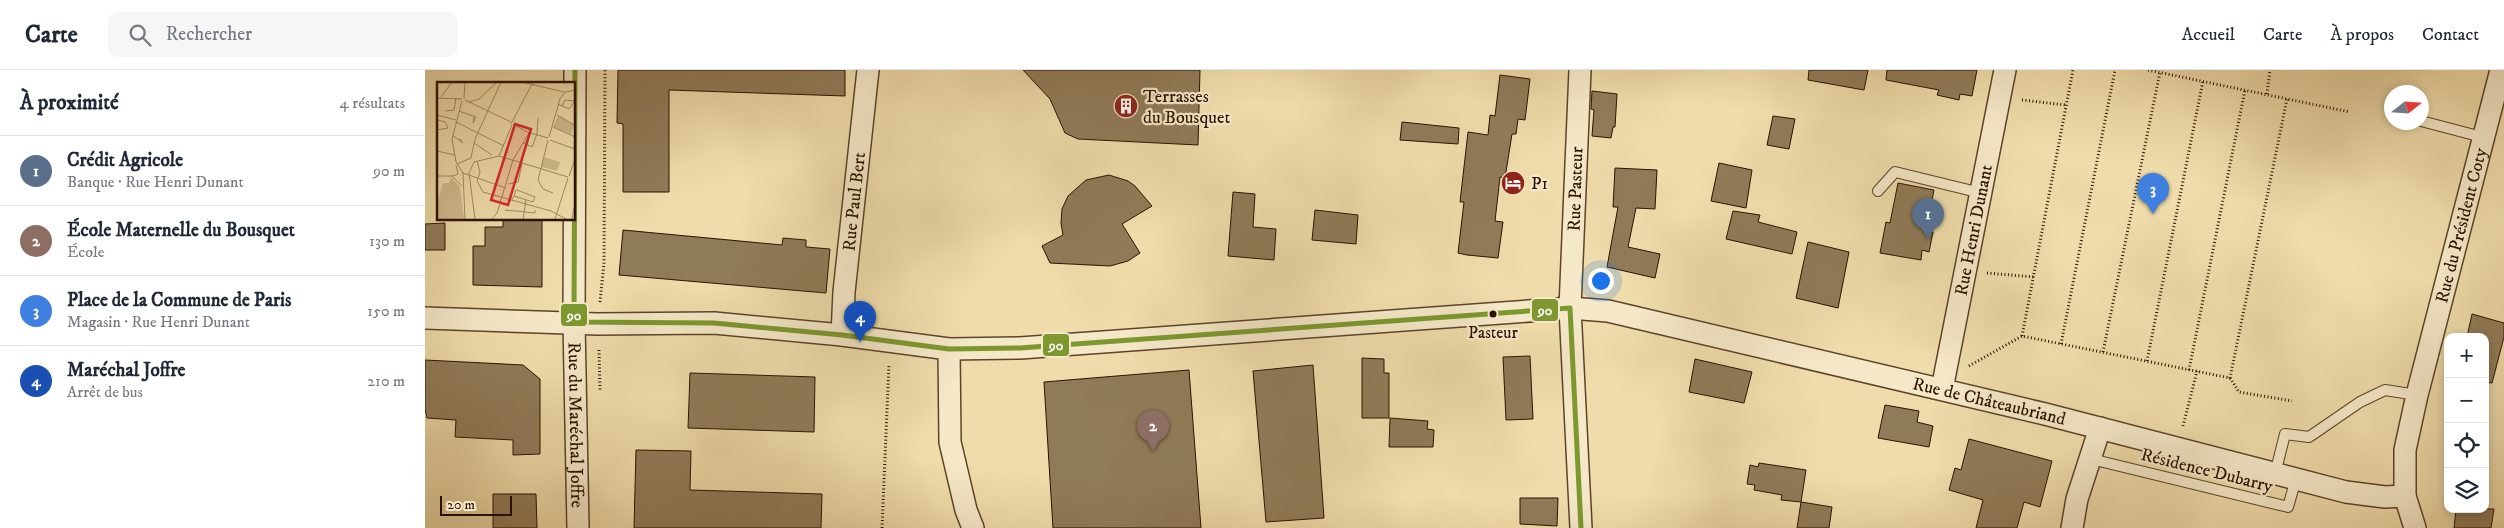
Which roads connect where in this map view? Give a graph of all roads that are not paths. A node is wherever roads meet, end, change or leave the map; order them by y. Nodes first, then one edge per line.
1 (868, 70) edge
2 (1580, 70) edge
3 (2005, 70) edge
4 (2501, 70) edge
5 (2429, 123) edge
6 (2482, 137) junction
7 (1878, 191) dead end
8 (1981, 192) junction
9 (574, 220) edge
10 (1570, 308) junction
11 (425, 318) edge
12 (574, 322) junction
13 (842, 335) junction
14 (949, 349) junction
15 (1942, 389) junction
16 (2417, 395) junction
17 (2101, 428) junction
18 (2091, 459) junction
19 (2275, 474) junction
20 (2296, 479) junction
21 (2405, 496) junction
22 (578, 528) edge
23 (973, 528) edge
24 (1581, 528) edge
25 (2072, 528) edge
26 (2415, 528) edge

1 - 13 street, Rue Paul Bert
2 - 10 street, Rue Pasteur
3 - 8 street, Rue Henri Dunant
4 - 6 street, Rue du Président Coty
5 - 6 lane
6 - 16 street, Rue du Président Coty
7 - 8 lane
8 - 15 street, Rue Henri Dunant
9 - 12 street, Rue du Maréchal Joffre
10 - 14 street, Rue de Châteaubriand
10 - 15 street, Rue de Châteaubriand
10 - 24 street, Rue Pasteur
11 - 12 street, Rue de Châteaubriand
12 - 13 street, Rue de Châteaubriand
12 - 22 street, Rue du Maréchal Joffre
13 - 14 street, Rue de Châteaubriand
14 - 23 street
15 - 17 street, Rue de Châteaubriand
16 - 19 lane
16 - 21 street, Rue du Président Coty
17 - 18 street
17 - 19 street, Rue de Châteaubriand
18 - 20 lane, Résidence Dubarry
18 - 25 street
19 - 20 street, Rue de Châteaubriand
20 - 21 street, Rue de Châteaubriand
21 - 26 street, Rue du Président Coty

